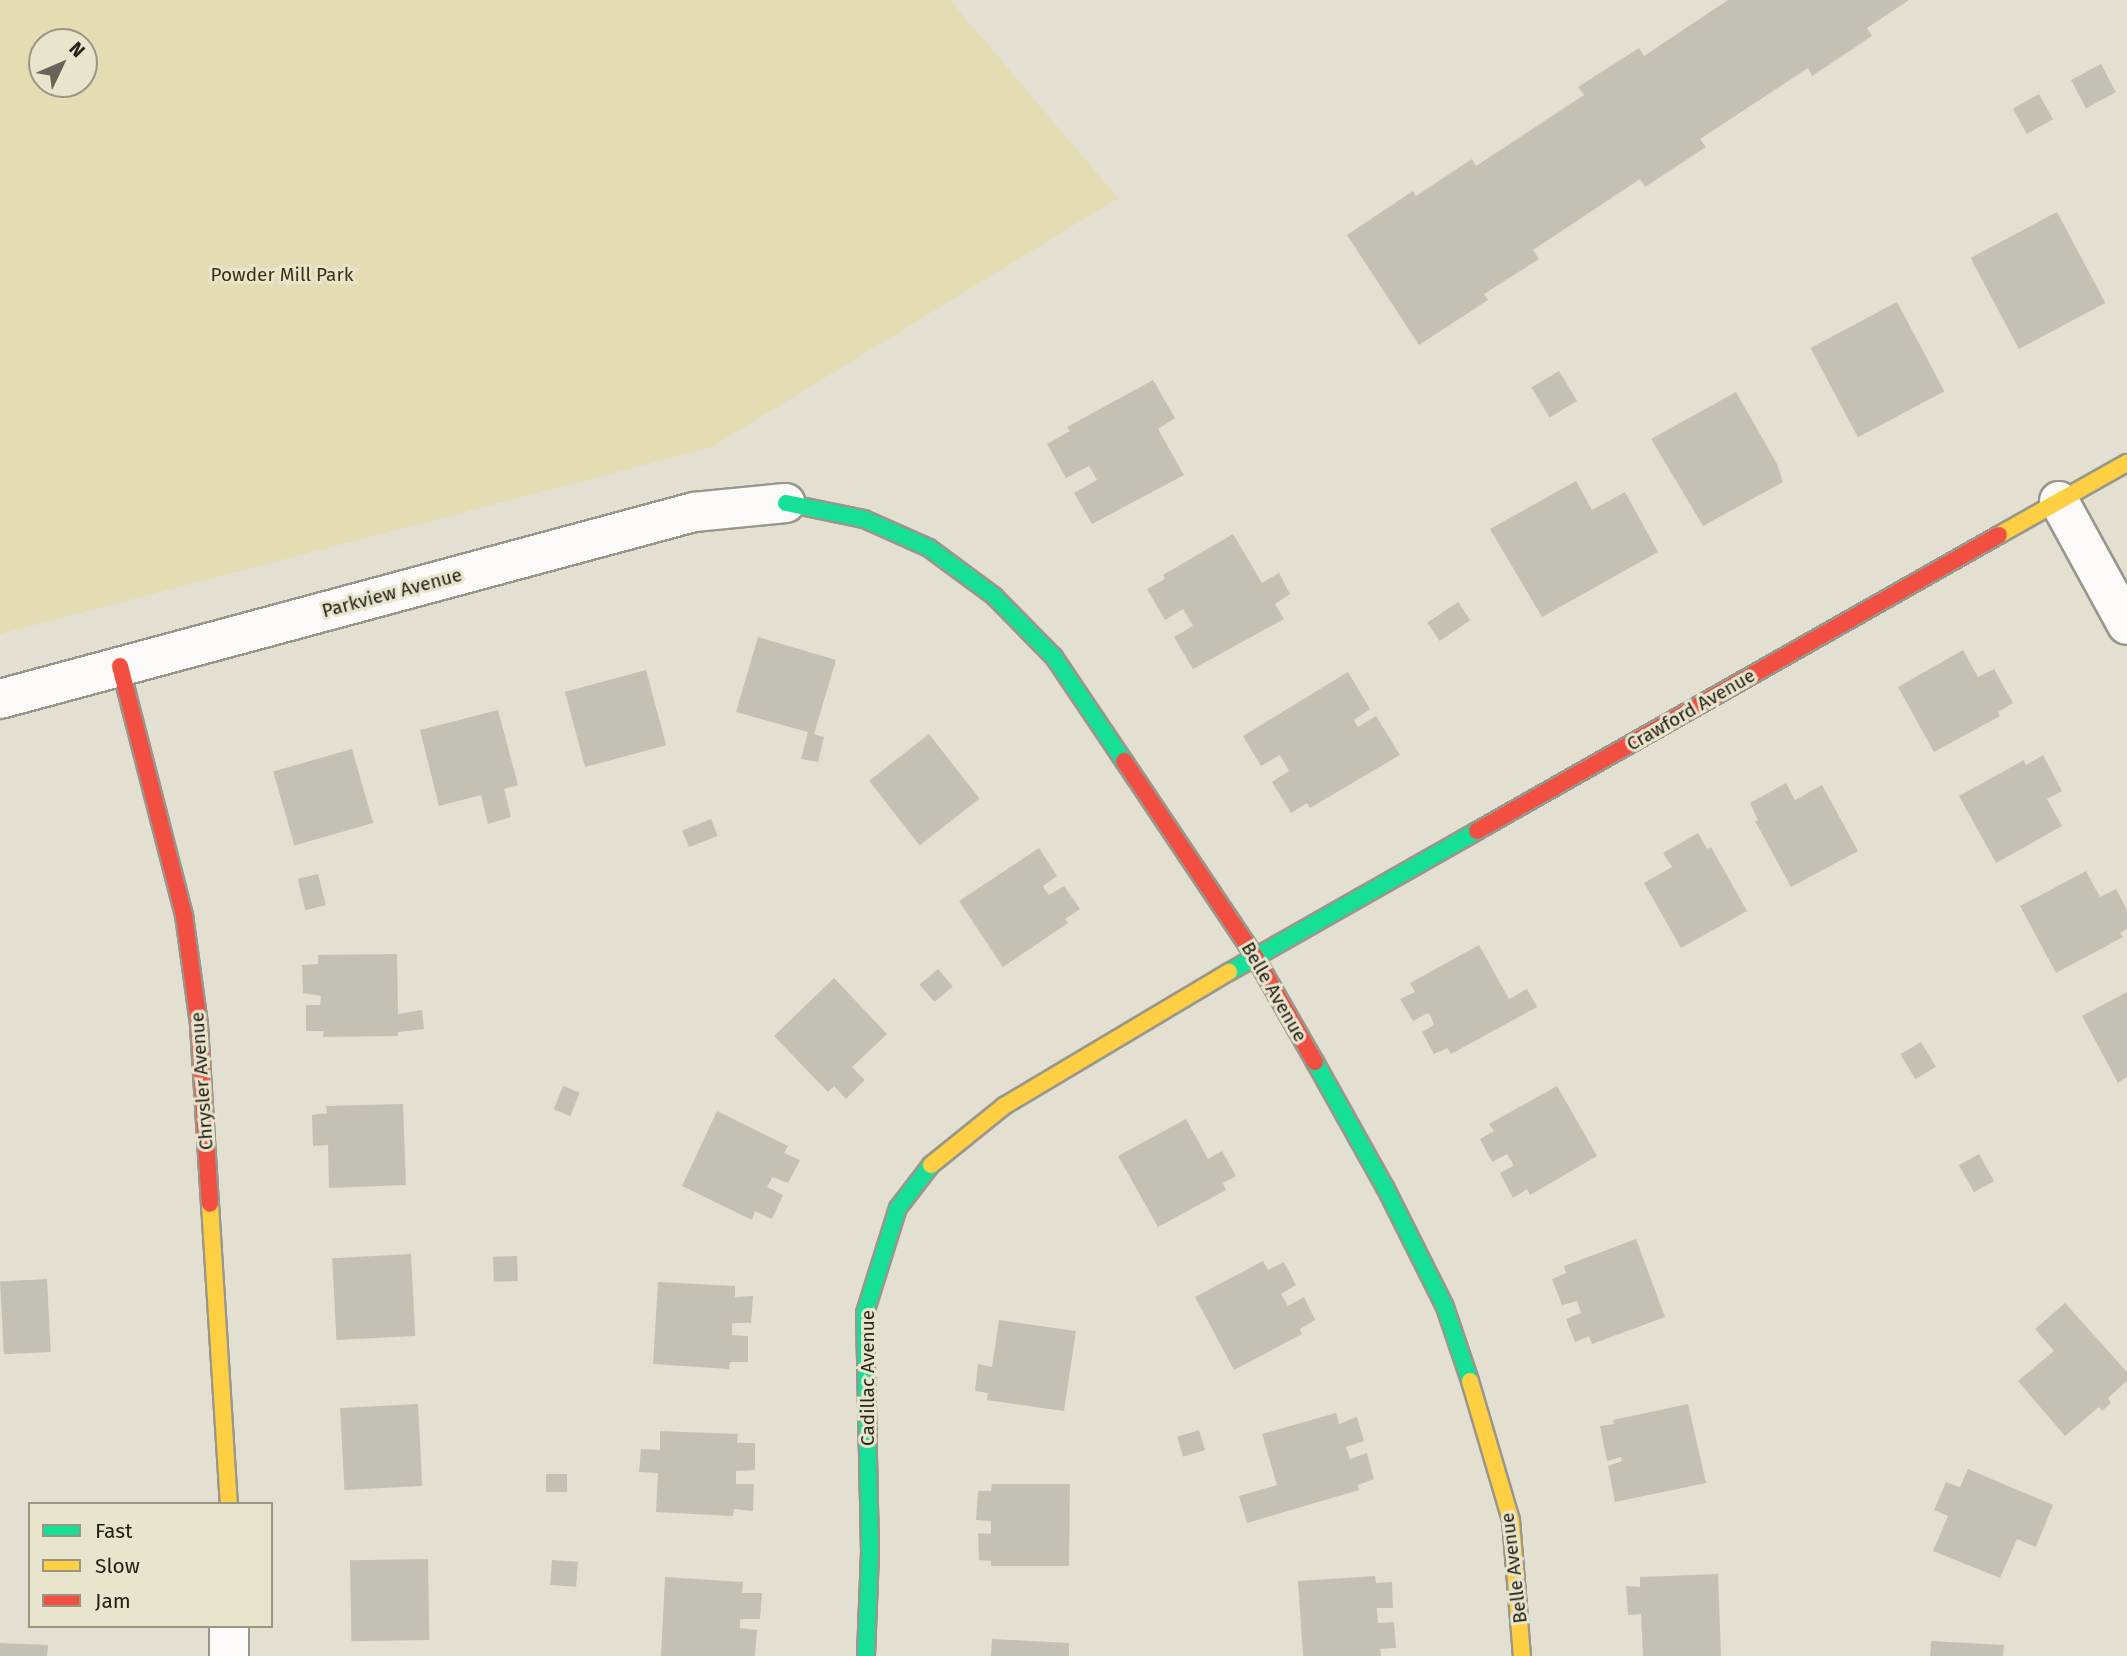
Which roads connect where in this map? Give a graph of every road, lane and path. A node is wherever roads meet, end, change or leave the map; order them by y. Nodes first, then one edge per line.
1 (2127, 463) edge
2 (2059, 501) junction
3 (786, 503) joint
4 (2127, 625) edge
5 (120, 667) junction
6 (0, 699) edge
7 (1255, 957) junction
8 (229, 1502) edge
9 (229, 1628) edge
10 (229, 1656) edge
11 (866, 1656) edge
12 (1522, 1656) edge

1 - 2 street, Crawford Avenue
2 - 4 street
2 - 7 street, Crawford Avenue
3 - 5 street, Parkview Avenue
3 - 7 street, Belle Avenue
5 - 6 street, Parkview Avenue
5 - 8 street, Chrysler Avenue
7 - 11 street, Cadillac Avenue
7 - 12 street, Belle Avenue
9 - 10 street

